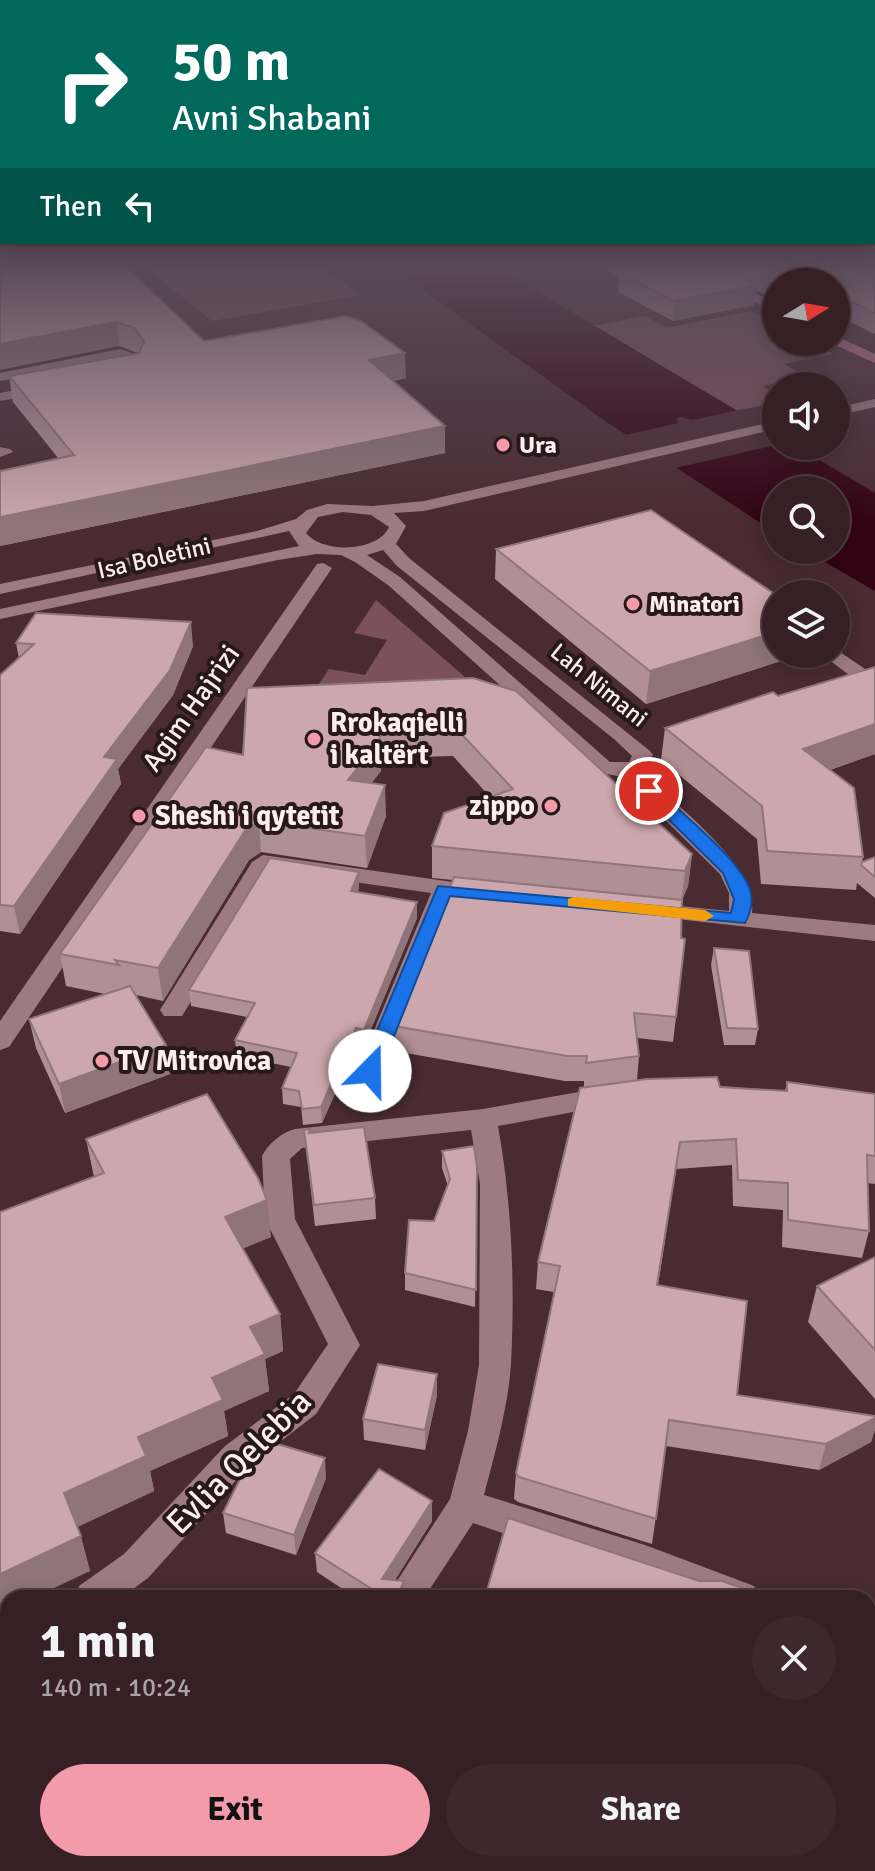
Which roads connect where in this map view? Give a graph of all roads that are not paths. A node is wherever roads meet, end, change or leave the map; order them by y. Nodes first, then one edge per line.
1 (854, 349) edge
2 (874, 360) edge
3 (0, 377) edge
4 (106, 378) edge
5 (61, 386) edge
6 (0, 397) edge
7 (762, 428) edge
8 (424, 506) junction
9 (375, 510) junction
10 (299, 523) junction
11 (398, 526) junction
12 (386, 543) junction
13 (354, 555) junction
14 (321, 558) junction
15 (0, 589) edge
16 (0, 614) edge
17 (850, 666) edge
18 (871, 678) edge
19 (837, 689) edge
20 (643, 758) junction
21 (444, 890) junction
22 (506, 896) edge
23 (630, 908) edge
24 (739, 919) junction
25 (875, 933) edge
26 (173, 1010) dead end
27 (0, 1041) edge
28 (370, 1071) dead end
29 (636, 1094) edge
30 (483, 1119) junction
31 (465, 1505) junction
32 (103, 1590) edge
33 (409, 1590) edge
34 (720, 1590) edge

1 - 2 main road
3 - 4 street
5 - 6 street
7 - 8 street
8 - 9 street
8 - 11 street
9 - 10 street, Isa Boletini
9 - 11 street
10 - 14 street
10 - 15 street, Isa Boletini
11 - 12 street
12 - 13 street
12 - 20 street, Lah Nimani
13 - 14 street, Isa Boletini
13 - 20 street, Lah Nimani
14 - 16 street, Isa Boletini
14 - 27 street, Agim Hajrizi
17 - 18 street
18 - 19 street
20 - 24 street
21 - 22 street
21 - 26 street
21 - 28 street
23 - 24 street
24 - 25 street
29 - 30 street, Evlia Qelebia
30 - 31 street
30 - 32 street, Evlia Qelebia
31 - 33 street
31 - 34 street

